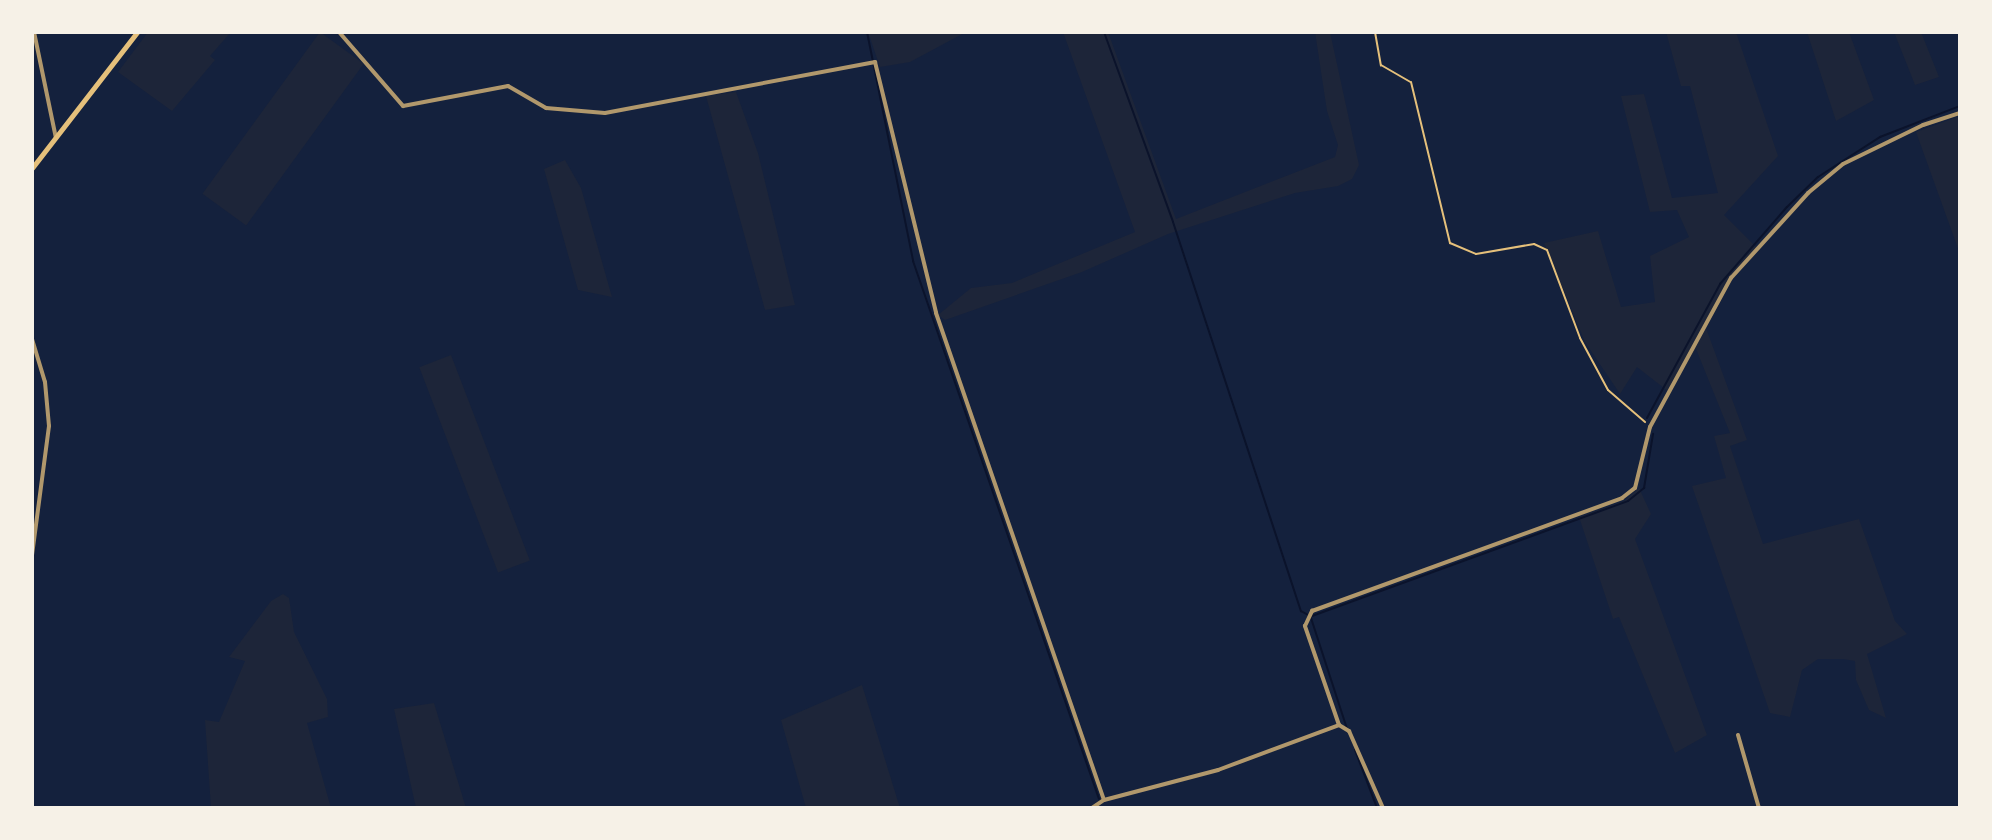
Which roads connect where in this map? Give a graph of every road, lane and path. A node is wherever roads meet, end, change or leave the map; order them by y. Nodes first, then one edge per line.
1 (34, 32) edge
2 (137, 32) edge
3 (339, 32) edge
4 (1375, 32) edge
5 (1960, 113) edge
6 (56, 138) junction
7 (32, 168) edge
8 (32, 339) edge
9 (1650, 427) junction
10 (32, 555) edge
11 (1339, 725) junction
12 (1738, 735) dead end
13 (1104, 800) junction
14 (1092, 808) edge
15 (1383, 808) edge
16 (1759, 808) edge

1 - 6 street
2 - 6 main road
3 - 13 street
4 - 9 path
5 - 9 street
6 - 7 main road
8 - 10 street
9 - 11 street
11 - 13 street
11 - 15 street
12 - 16 street
13 - 14 street

